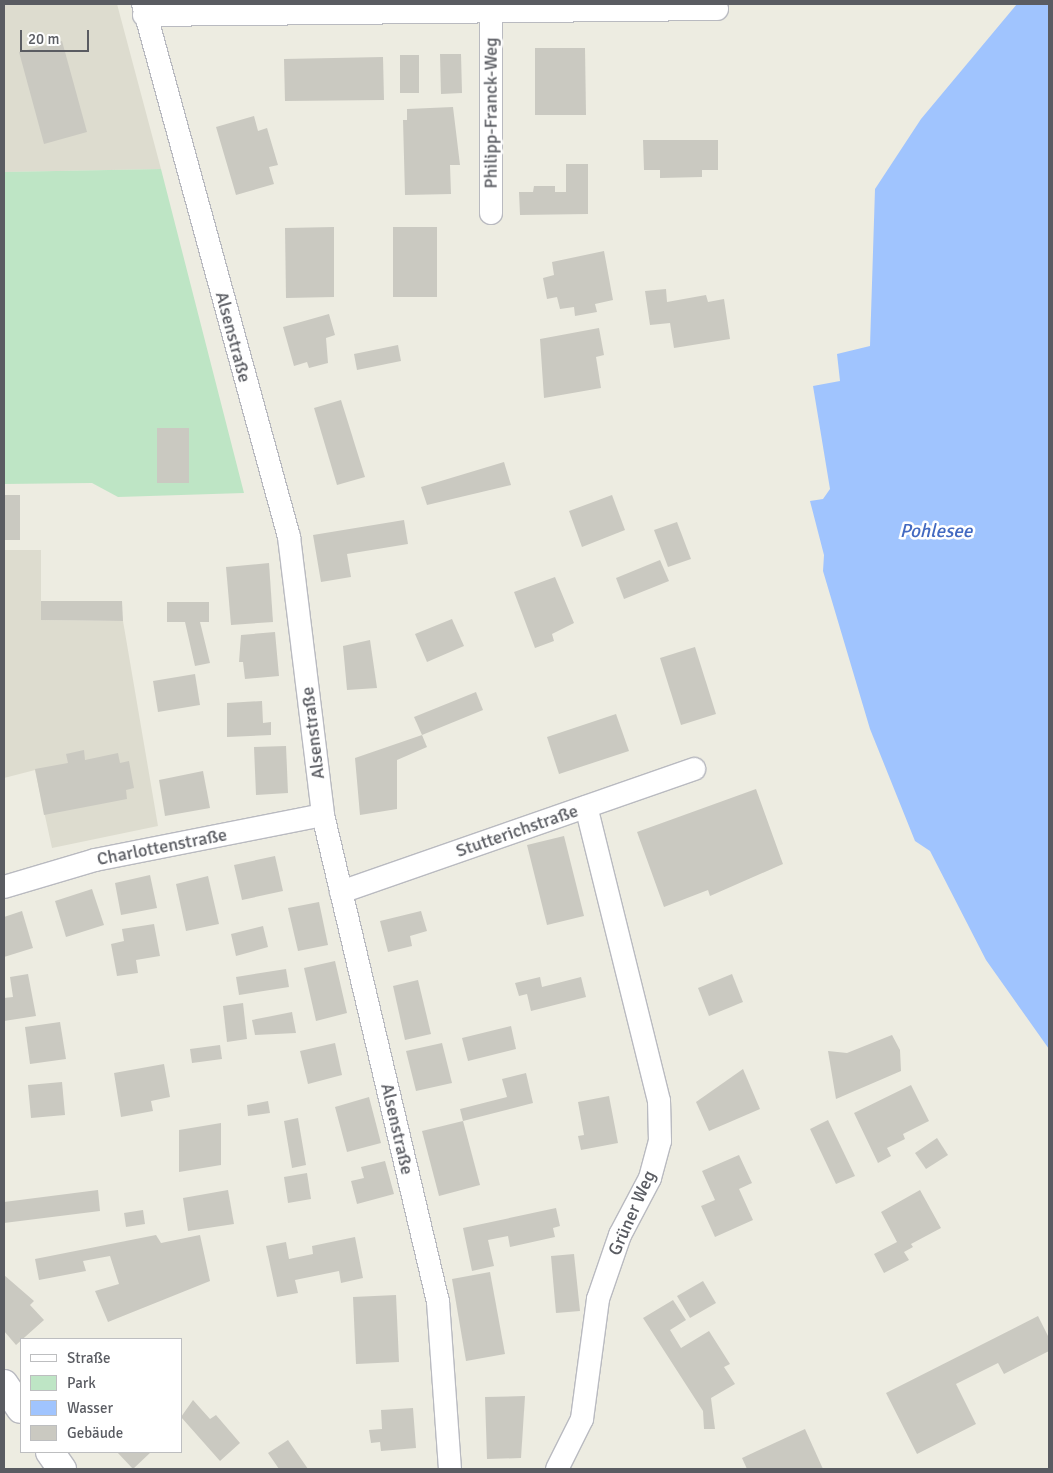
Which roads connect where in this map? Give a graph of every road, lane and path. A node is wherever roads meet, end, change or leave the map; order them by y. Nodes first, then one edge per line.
1 (144, 9) edge
2 (717, 9) dead end
3 (491, 12) junction
4 (491, 213) dead end
5 (694, 769) dead end
6 (586, 807) junction
7 (323, 815) junction
8 (4, 887) edge
9 (341, 892) junction
10 (4, 1384) edge
11 (20, 1408) edge
12 (51, 1453) edge
13 (62, 1469) edge
14 (450, 1469) edge
15 (557, 1469) edge

1 - 3 street, Philipp-Franck-Weg
1 - 7 street, Alsenstraße
2 - 3 street, Philipp-Franck-Weg
3 - 4 street, Philipp-Franck-Weg
5 - 6 street, Stutterichstraße
6 - 9 street, Stutterichstraße
6 - 15 street, Grüner Weg
7 - 8 street, Charlottenstraße
7 - 9 street, Alsenstraße
9 - 14 street, Alsenstraße
10 - 11 street
12 - 13 street

